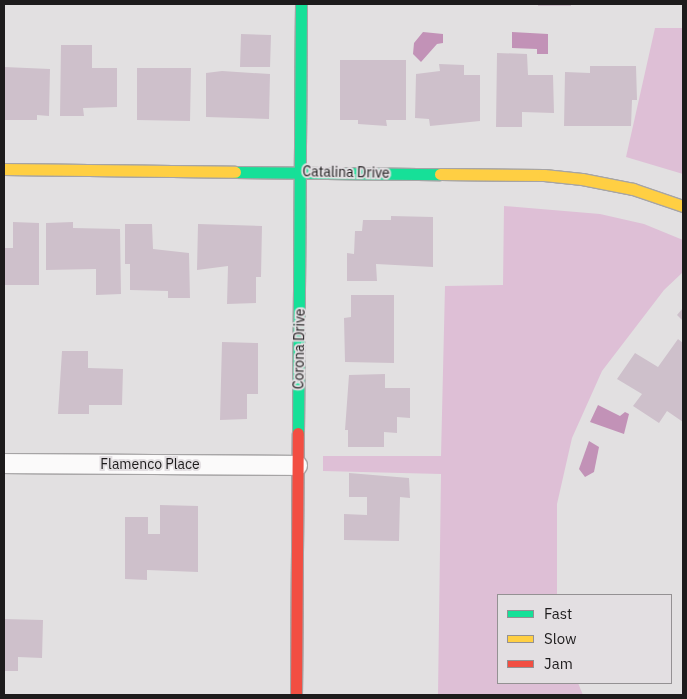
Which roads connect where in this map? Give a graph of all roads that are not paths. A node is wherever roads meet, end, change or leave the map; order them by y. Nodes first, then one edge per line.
1 (302, 4) edge
2 (4, 169) edge
3 (301, 171) junction
4 (683, 206) edge
5 (4, 463) edge
6 (297, 465) junction
7 (296, 695) edge

1 - 3 street, Corona Drive
2 - 3 street, Catalina Drive
3 - 4 street, Catalina Drive
3 - 6 street, Corona Drive
5 - 6 street, Flamenco Place
6 - 7 street, Corona Drive

